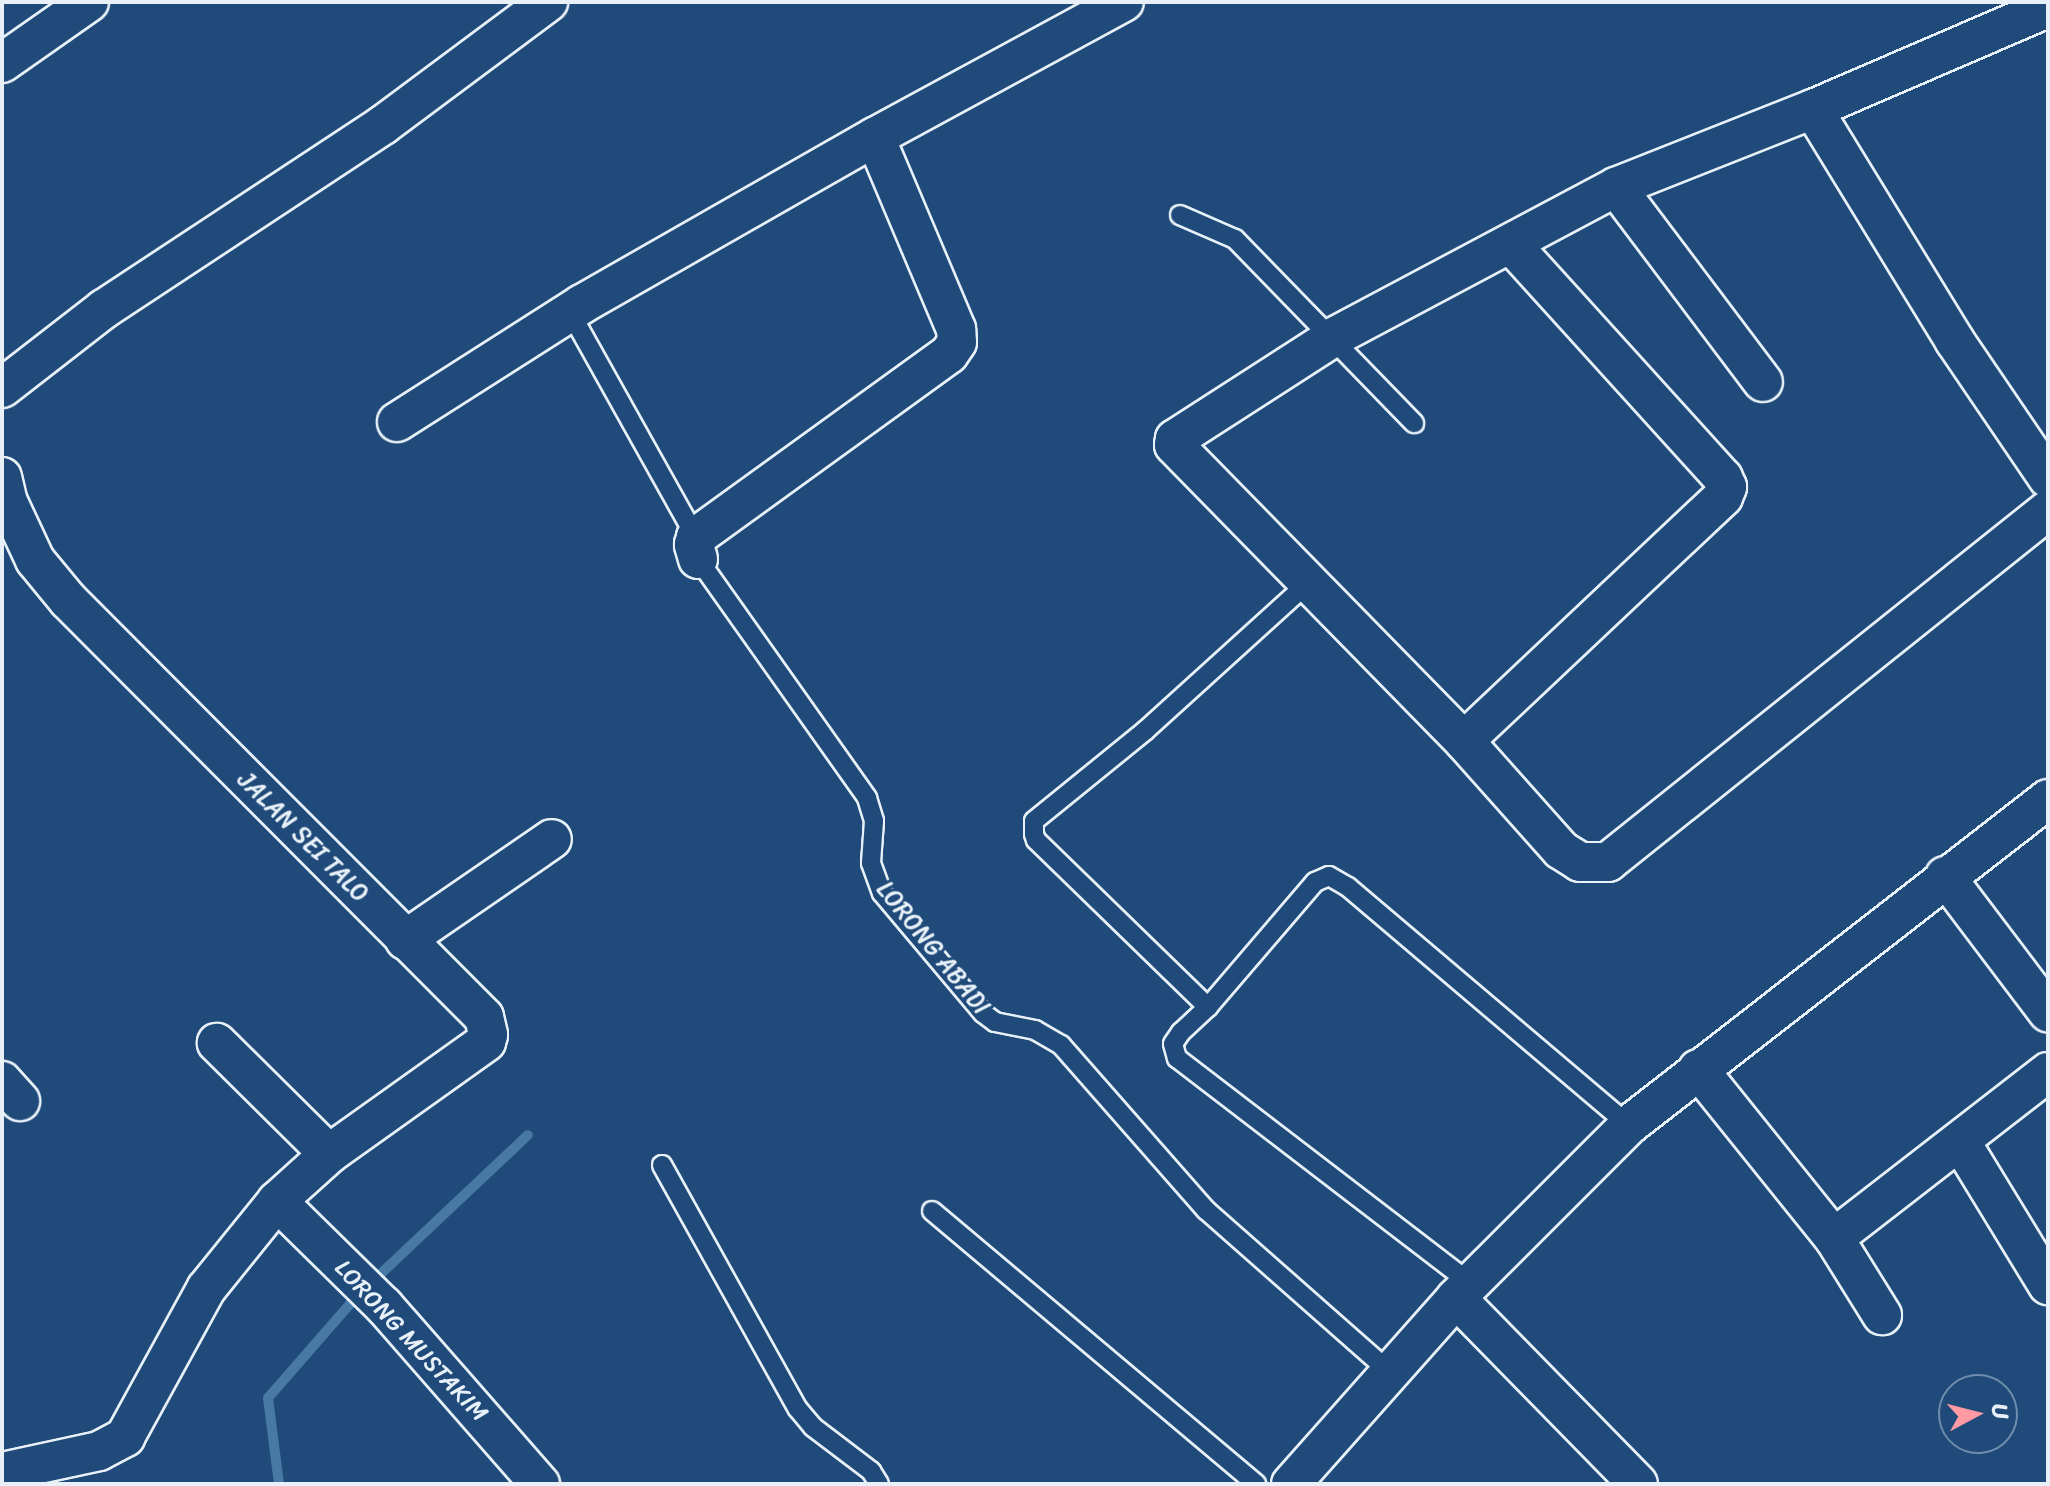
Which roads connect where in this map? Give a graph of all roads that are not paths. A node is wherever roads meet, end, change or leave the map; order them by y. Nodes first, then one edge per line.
1 (89, 2) edge
2 (548, 2) edge
3 (1124, 2) edge
4 (2048, 8) edge
5 (2, 63) edge
6 (1813, 109) junction
7 (875, 137) junction
8 (1616, 187) junction
9 (1180, 215) dead end
10 (1512, 245) junction
11 (570, 312) junction
12 (1332, 338) junction
13 (1763, 382) dead end
14 (2, 388) edge
15 (397, 422) dead end
16 (1414, 423) dead end
17 (2, 477) edge
18 (2048, 478) edge
19 (2048, 510) edge
20 (697, 548) junction
21 (1308, 583) junction
22 (1464, 741) junction
23 (2048, 799) edge
24 (552, 839) dead end
25 (1945, 876) junction
26 (405, 940) junction
27 (1208, 1007) junction
28 (2048, 1012) edge
29 (217, 1043) dead end
30 (1698, 1069) junction
31 (2048, 1072) edge
32 (1629, 1125) junction
33 (1960, 1141) junction
34 (329, 1154) junction
35 (662, 1165) dead end
36 (277, 1201) junction
37 (932, 1211) dead end
38 (1834, 1238) junction
39 (2048, 1285) edge
40 (1463, 1291) junction
41 (1882, 1315) dead end
42 (1390, 1372) junction
43 (2, 1472) edge
44 (540, 1484) edge
45 (879, 1484) edge
46 (1256, 1484) edge
47 (1291, 1484) edge
48 (1638, 1484) edge

1 - 5 street
2 - 14 street
3 - 7 street
4 - 6 street
6 - 8 street
6 - 18 street
7 - 11 street
7 - 20 street
8 - 10 street
8 - 13 street
9 - 12 lane
10 - 12 street
10 - 22 street
11 - 15 street
11 - 20 lane, LORONG ABADI
12 - 16 lane
12 - 21 street
17 - 26 street, JALAN SEI TALO
19 - 22 street
20 - 42 lane, LORONG ABADI
21 - 22 street
21 - 27 lane
23 - 25 street
24 - 26 street
25 - 28 street
25 - 30 street
26 - 34 street, JALAN SEI TALO
27 - 32 lane
27 - 40 lane
29 - 34 street
30 - 32 street
30 - 38 street
31 - 33 street
32 - 40 street
33 - 38 street
33 - 39 street
34 - 36 street, JALAN SEI TALO
35 - 45 lane
36 - 43 street, JALAN SEI TALO
36 - 44 street, LORONG MUSTAKIM
37 - 46 lane
38 - 41 street
40 - 42 street
40 - 48 street
42 - 47 street

